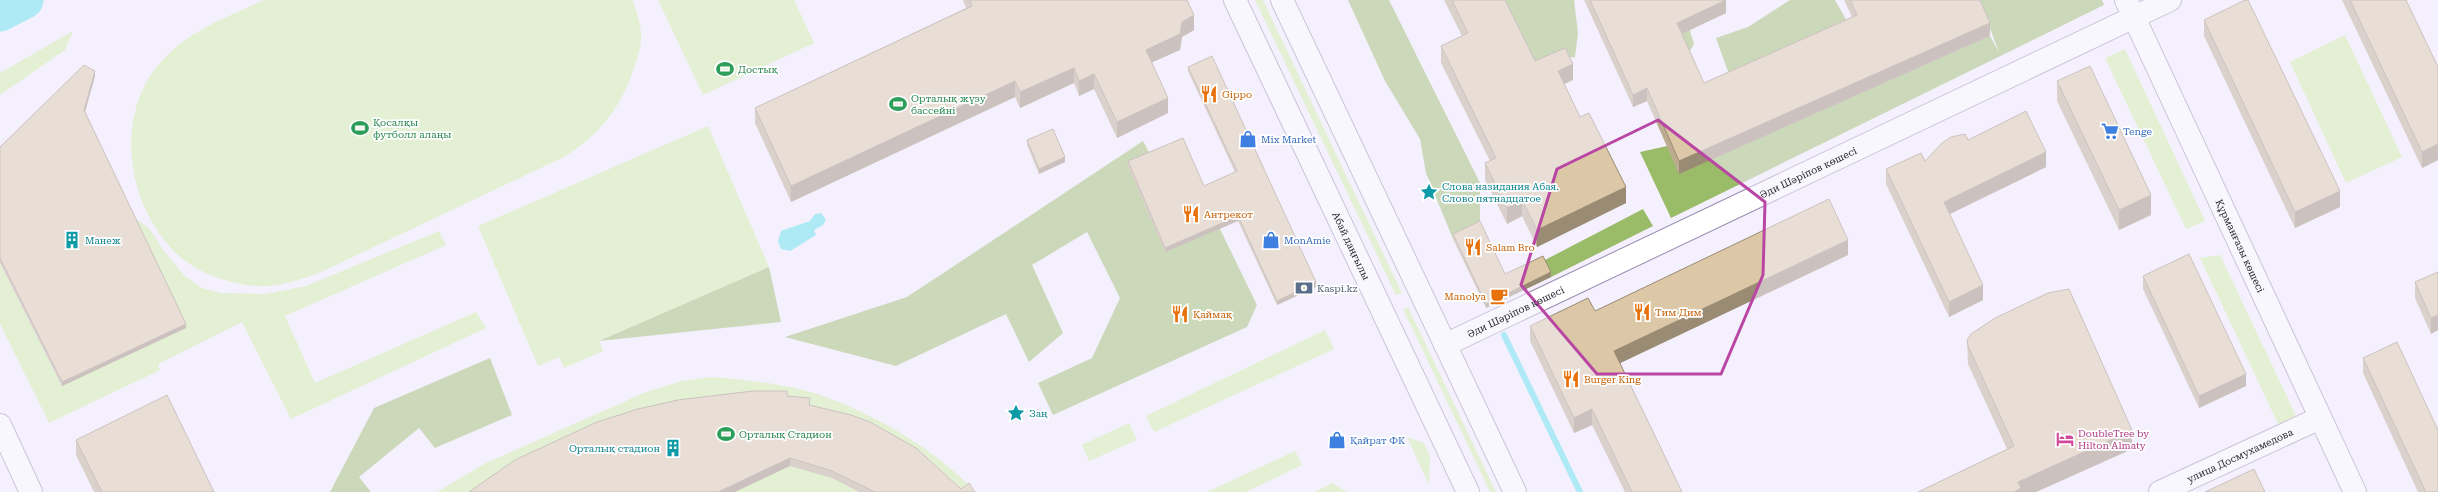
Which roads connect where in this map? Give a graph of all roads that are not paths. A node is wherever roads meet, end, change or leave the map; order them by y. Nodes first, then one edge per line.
1 (1235, 0) edge
2 (1282, 0) edge
3 (2170, 0) edge
4 (2130, 8) edge
5 (1446, 344) junction
6 (2320, 418) junction
7 (0, 425) edge
8 (31, 492) edge
9 (1468, 492) edge
10 (1515, 492) edge
11 (2160, 492) edge
12 (2355, 492) edge

1 - 9 street, Абай даңғылы
2 - 5 street
3 - 4 street, Әди Шәріпов көшесі
4 - 5 street, Әди Шәріпов көшесі
4 - 6 street, Құрманғазы көшесі
5 - 10 street
6 - 11 street, улица Досмухамедова
6 - 12 street, Құрманғазы көшесі
7 - 8 street

